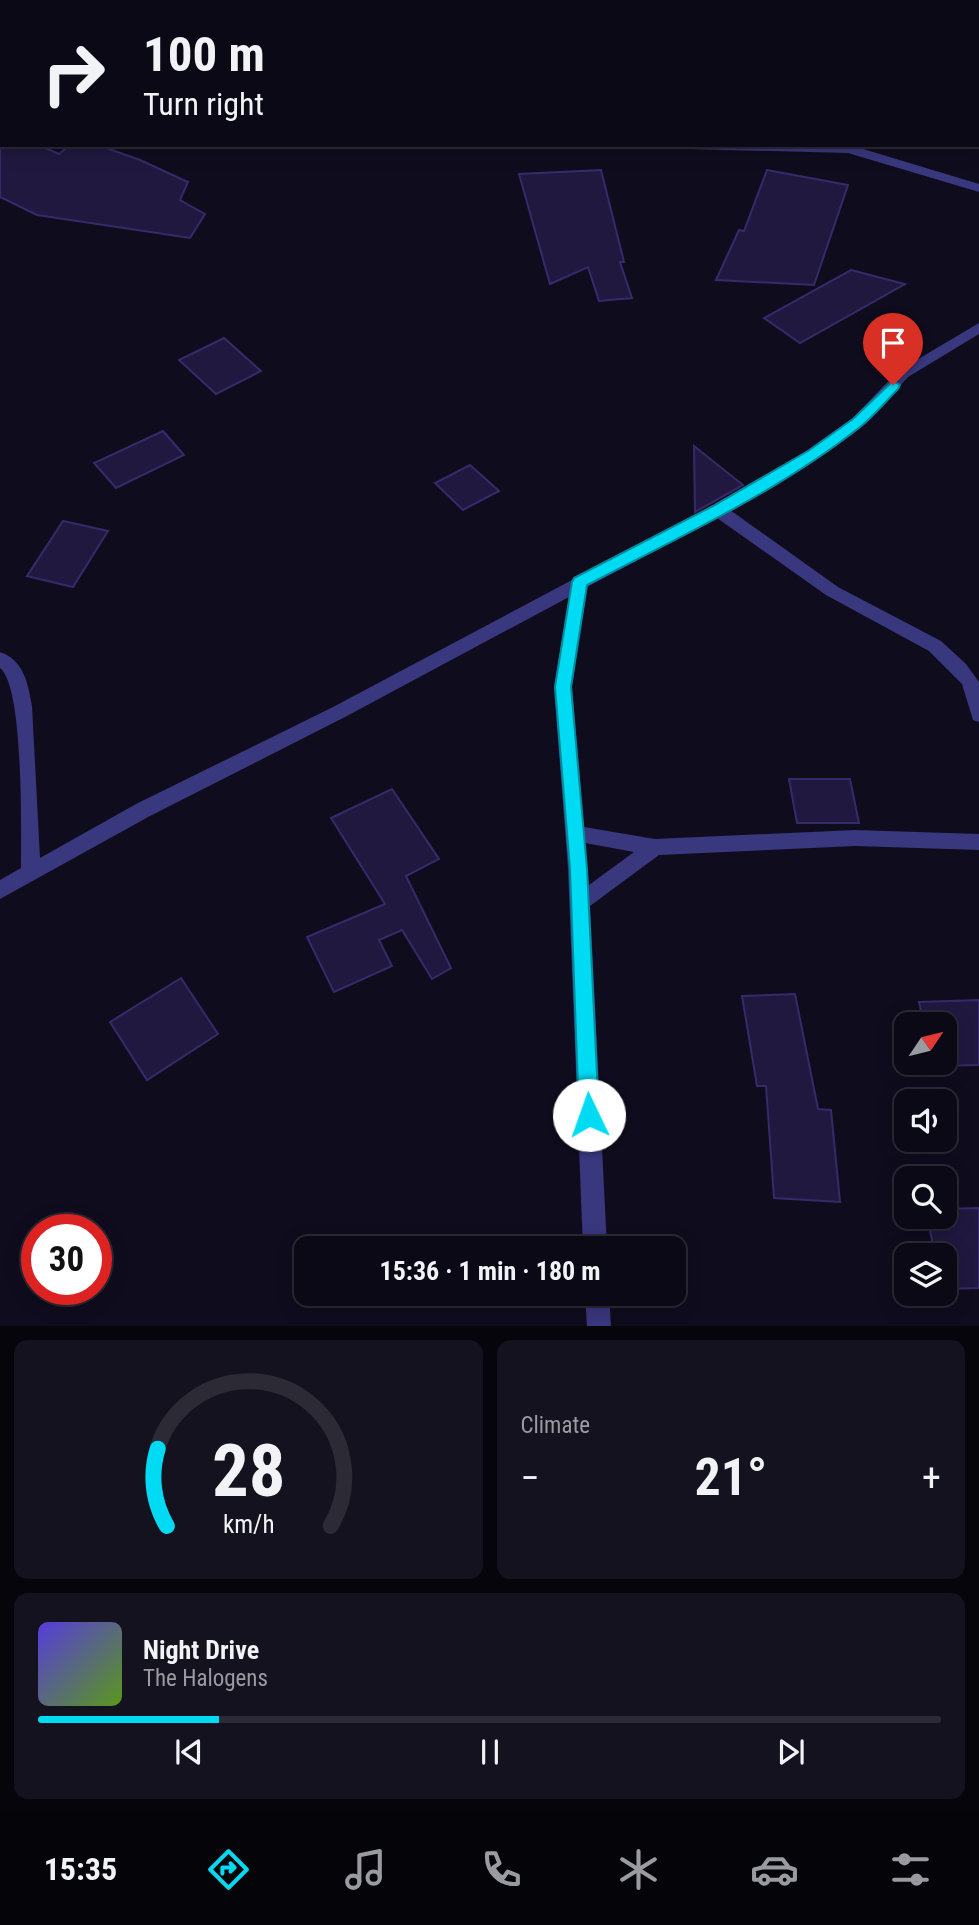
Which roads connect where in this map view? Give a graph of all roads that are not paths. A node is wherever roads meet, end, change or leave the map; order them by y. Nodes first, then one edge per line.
1 (842, 147) edge
2 (979, 188) edge
3 (979, 328) edge
4 (719, 510) junction
5 (580, 582) junction
6 (0, 659) edge
7 (979, 716) edge
8 (573, 833) junction
9 (979, 842) edge
10 (655, 847) junction
11 (31, 872) junction
12 (0, 890) edge
13 (580, 902) junction
14 (594, 1236) edge
15 (598, 1306) edge
16 (599, 1326) edge

1 - 2 street
3 - 4 street
4 - 5 street
4 - 7 street
5 - 8 street
5 - 11 street
6 - 11 street
8 - 10 street
8 - 13 street
9 - 10 street
10 - 13 street
11 - 12 street
13 - 14 street
15 - 16 street

